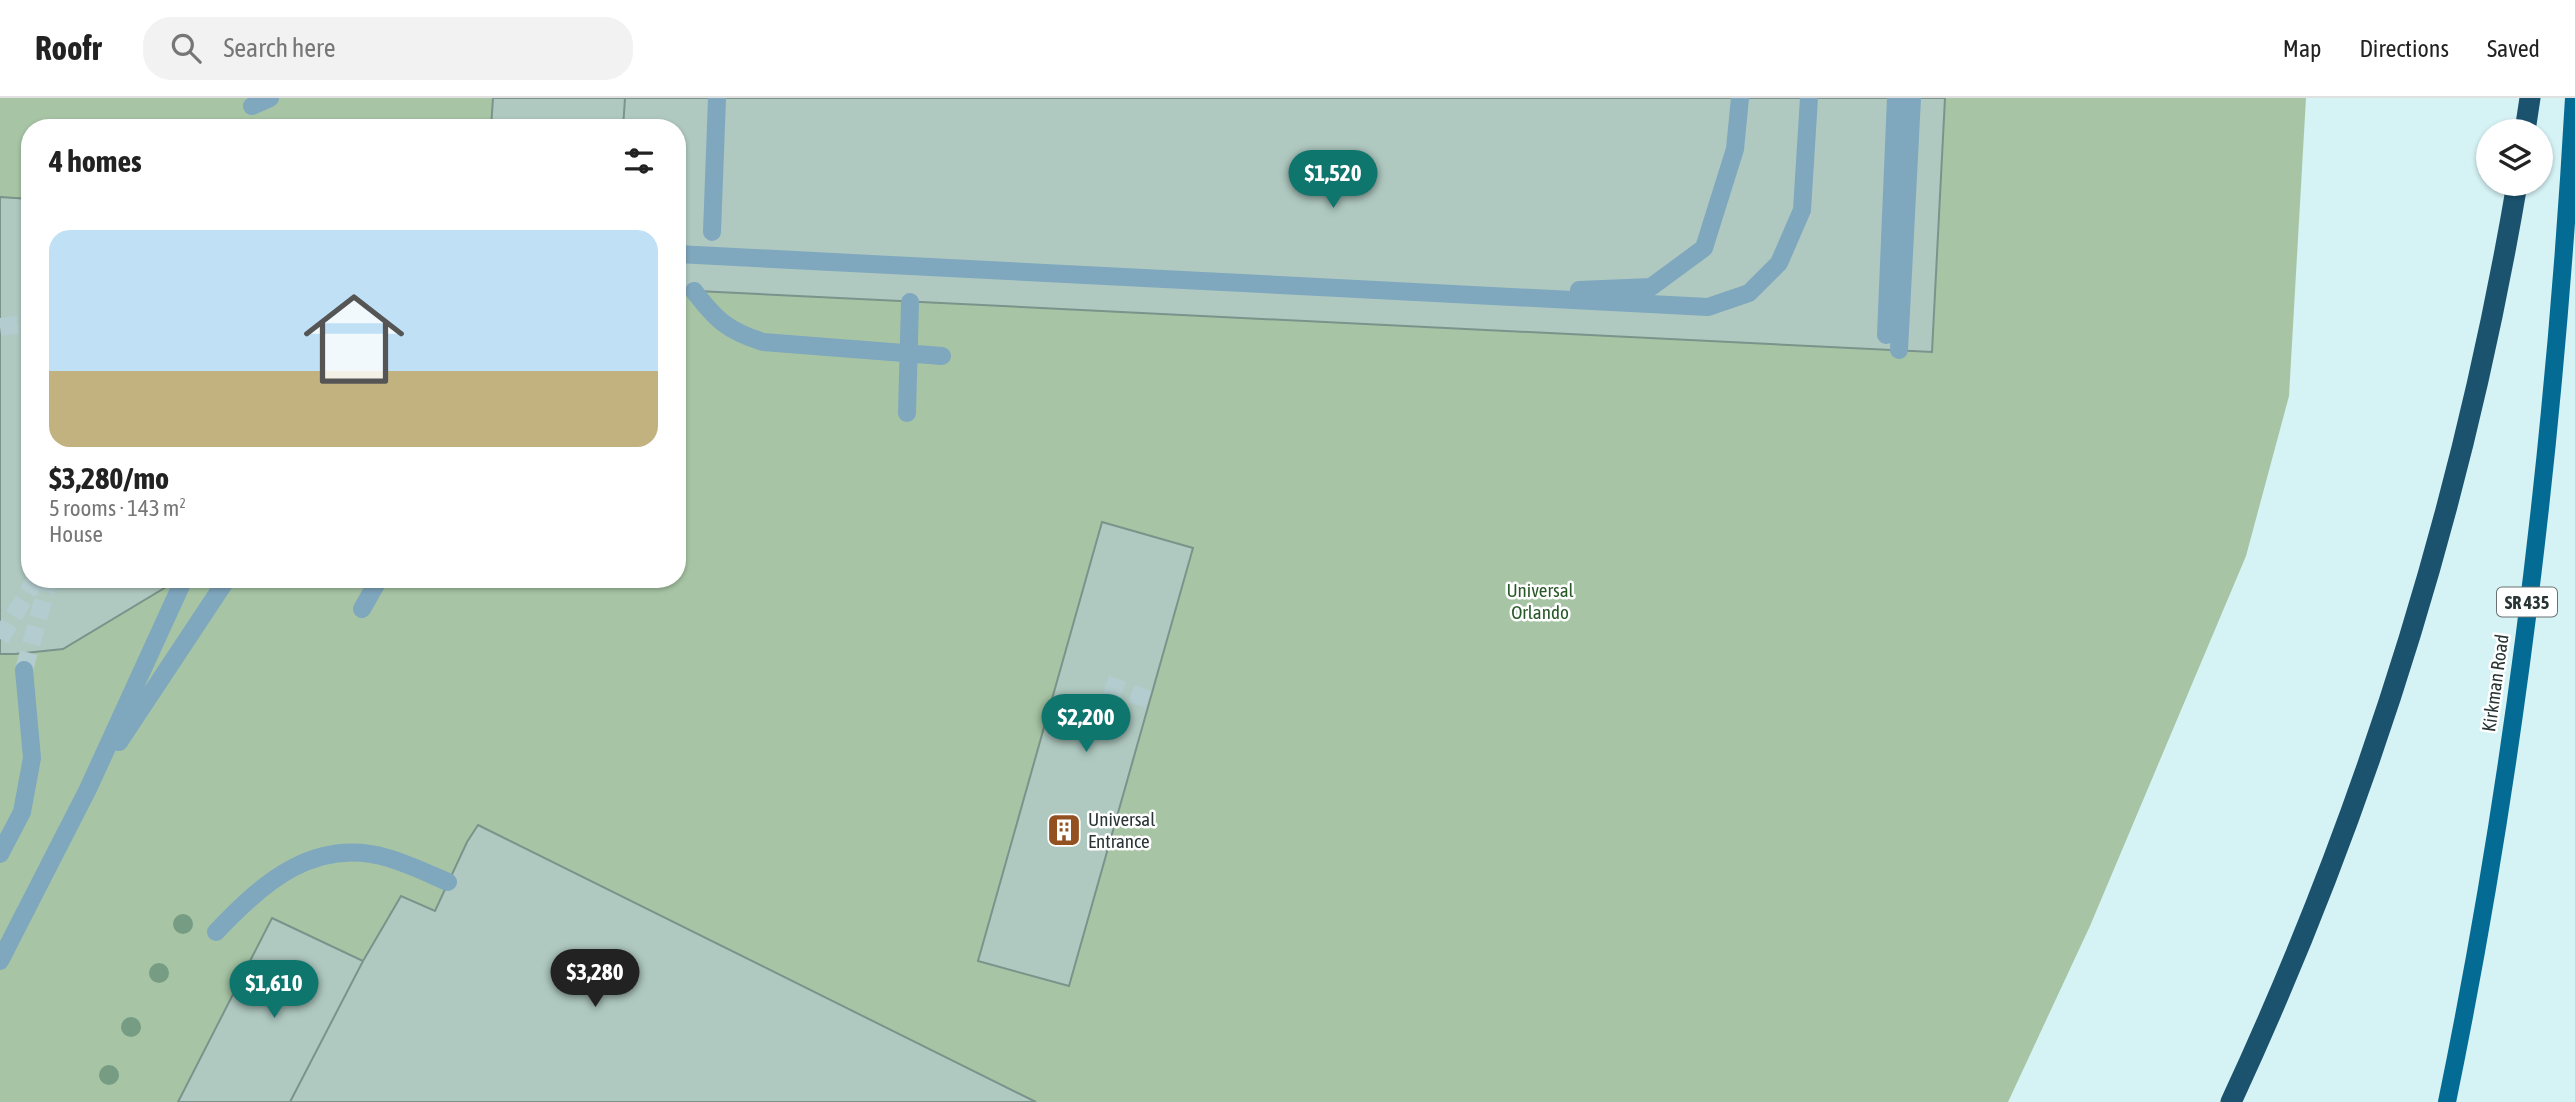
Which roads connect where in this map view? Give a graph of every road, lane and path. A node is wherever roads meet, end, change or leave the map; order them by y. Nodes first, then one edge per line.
1 (271, 98) edge
2 (717, 98) edge
3 (1740, 98) edge
4 (1809, 98) edge
5 (1896, 98) edge
6 (1912, 98) edge
7 (2530, 98) edge
8 (2574, 98) edge
9 (252, 106) dead end
10 (2527, 119) edge
11 (2515, 196) edge
12 (712, 232) dead end
13 (686, 254) edge
14 (694, 291) dead end
15 (1478, 294) junction
16 (910, 302) dead end
17 (1886, 335) dead end
18 (1899, 350) dead end
19 (942, 356) dead end
20 (907, 412) dead end
21 (180, 588) edge
22 (221, 588) edge
23 (374, 588) edge
24 (362, 609) dead end
25 (24, 670) tunnel mouth
26 (88, 789) junction
27 (0, 854) edge
28 (448, 883) dead end
29 (216, 932) dead end
30 (0, 961) edge
31 (2231, 1102) edge
32 (2447, 1102) edge

1 - 9 street
2 - 12 street
3 - 15 street
4 - 15 street
5 - 17 street
6 - 18 street
7 - 10 highway
8 - 32 main road, Kirkman Road / SR 435
11 - 31 highway
13 - 15 street
14 - 19 street
16 - 20 street
21 - 26 street
22 - 26 street
23 - 24 street
25 - 27 street
26 - 30 street
28 - 29 street

